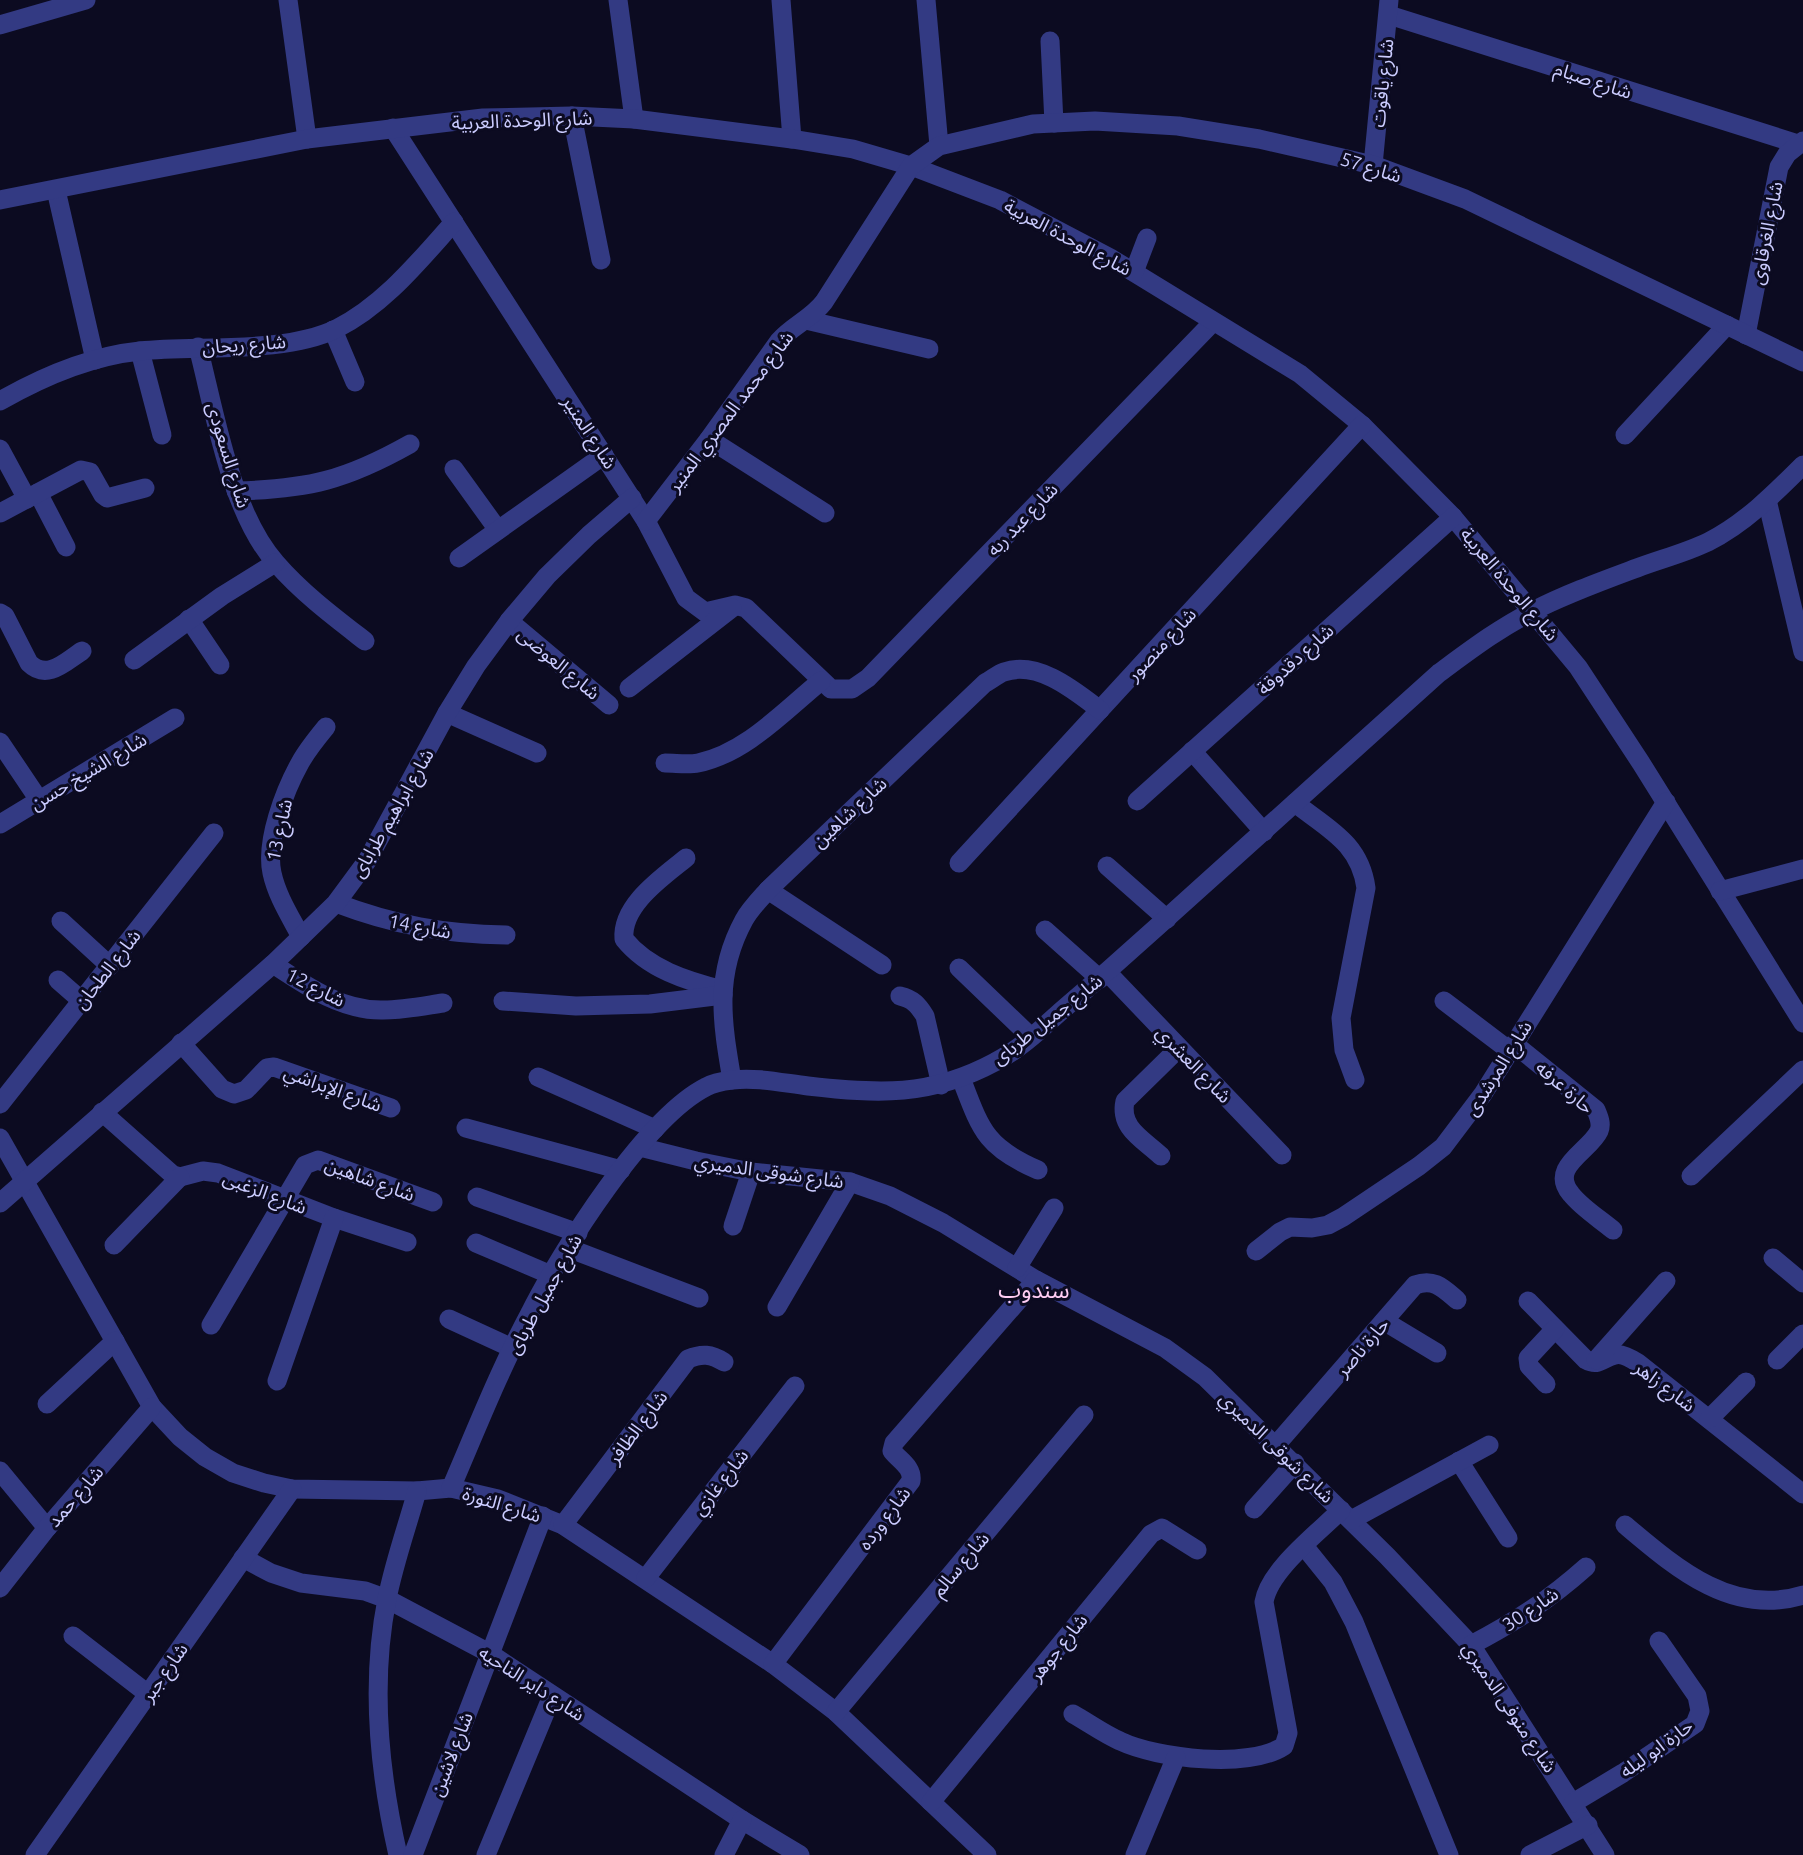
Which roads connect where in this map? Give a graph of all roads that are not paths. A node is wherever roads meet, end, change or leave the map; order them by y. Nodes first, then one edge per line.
1 (86, 0) edge
2 (288, 0) edge
3 (618, 0) edge
4 (781, 0) edge
5 (926, 0) edge
6 (1389, 7) edge
7 (0, 24) edge
8 (1050, 41) dead end
9 (572, 116) junction
10 (634, 119) junction
11 (1054, 123) junction
12 (393, 128) junction
13 (307, 139) junction
14 (792, 139) junction
15 (1801, 143) edge
16 (939, 146) junction
17 (1373, 165) junction
18 (911, 166) junction
19 (56, 190) junction
20 (0, 200) edge
21 (454, 222) junction
22 (1147, 238) dead end
23 (601, 260) dead end
24 (1134, 272) junction
25 (806, 320) junction
26 (1213, 322) junction
27 (1727, 325) junction
28 (334, 330) junction
29 (1746, 335) junction
30 (198, 348) junction
31 (929, 349) dead end
32 (140, 351) junction
33 (94, 360) junction
34 (1803, 362) edge
35 (355, 382) dead end
36 (0, 401) edge
37 (1362, 425) junction
38 (162, 435) dead end
39 (1625, 435) dead end
40 (709, 439) junction
41 (410, 444) dead end
42 (0, 449) edge
43 (604, 455) junction
44 (1803, 465) edge
45 (454, 469) dead end
46 (145, 488) dead end
47 (236, 491) junction
48 (33, 496) junction
49 (632, 498) junction
50 (1767, 500) junction
51 (0, 513) edge
52 (825, 513) dead end
53 (1453, 517) junction
54 (646, 521) junction
55 (498, 530) junction
56 (66, 547) dead end
57 (459, 558) dead end
58 (275, 563) junction
59 (735, 605) junction
60 (1533, 611) junction
61 (0, 613) edge
62 (189, 619) junction
63 (509, 621) junction
64 (365, 641) dead end
65 (82, 651) dead end
66 (1803, 652) edge
67 (134, 660) dead end
68 (220, 665) dead end
69 (821, 681) junction
70 (629, 688) dead end
71 (609, 705) dead end
72 (1100, 710) junction
73 (447, 713) junction
74 (175, 718) dead end
75 (326, 727) dead end
76 (0, 743) edge
77 (1192, 751) junction
78 (537, 753) dead end
79 (665, 763) dead end
80 (39, 800) junction
81 (1137, 801) dead end
82 (1666, 802) junction
83 (1295, 803) junction
84 (0, 824) edge
85 (1264, 832) junction
86 (214, 833) dead end
87 (686, 858) dead end
88 (959, 863) dead end
89 (1108, 866) dead end
90 (1803, 869) edge
91 (768, 890) junction
92 (1720, 891) junction
93 (336, 903) junction
94 (1167, 919) junction
95 (61, 921) dead end
96 (1045, 930) dead end
97 (506, 935) dead end
98 (302, 937) junction
99 (273, 964) junction
100 (883, 965) dead end
101 (110, 966) junction
102 (959, 968) dead end
103 (1104, 976) junction
104 (58, 980) dead end
105 (723, 993) junction
106 (900, 996) dead end
107 (82, 1001) junction
108 (503, 1001) dead end
109 (1444, 1001) dead end
110 (443, 1003) dead end
111 (1803, 1023) edge
112 (1031, 1037) junction
113 (181, 1043) junction
114 (1179, 1048) junction
115 (1512, 1048) junction
116 (1803, 1070) edge
117 (538, 1077) dead end
118 (961, 1079) junction
119 (732, 1080) junction
120 (1355, 1080) dead end
121 (941, 1085) junction
122 (0, 1104) edge
123 (391, 1108) dead end
124 (102, 1112) junction
125 (466, 1128) dead end
126 (655, 1129) junction
127 (0, 1138) edge
128 (640, 1147) junction
129 (1282, 1155) dead end
130 (1161, 1156) dead end
131 (621, 1170) junction
132 (1038, 1170) dead end
133 (751, 1172) junction
134 (180, 1177) junction
135 (1691, 1177) dead end
136 (23, 1182) junction
137 (850, 1182) junction
138 (477, 1197) dead end
139 (283, 1199) junction
140 (433, 1202) dead end
141 (0, 1203) edge
142 (1054, 1208) dead end
143 (334, 1218) junction
144 (733, 1226) dead end
145 (1613, 1230) dead end
146 (573, 1240) junction
147 (407, 1242) dead end
148 (476, 1243) dead end
149 (114, 1245) dead end
150 (1256, 1251) dead end
151 (1773, 1258) dead end
152 (1017, 1268) junction
153 (551, 1275) junction
154 (1036, 1280) junction
155 (1666, 1282) dead end
156 (1803, 1283) edge
157 (699, 1298) dead end
158 (1457, 1300) dead end
159 (1528, 1301) dead end
160 (777, 1307) dead end
161 (449, 1319) dead end
162 (1384, 1321) junction
163 (211, 1325) dead end
164 (1555, 1329) junction
165 (1803, 1334) edge
166 (114, 1341) junction
167 (512, 1348) junction
168 (1437, 1353) dead end
169 (1777, 1360) dead end
170 (724, 1362) dead end
171 (1593, 1364) junction
172 (277, 1381) dead end
173 (1745, 1382) dead end
174 (1546, 1384) dead end
175 (795, 1386) dead end
176 (47, 1404) dead end
177 (152, 1407) junction
178 (1084, 1415) dead end
179 (1709, 1419) junction
180 (1276, 1445) junction
181 (1489, 1445) dead end
182 (1459, 1461) junction
183 (1294, 1463) junction
184 (0, 1471) edge
185 (292, 1489) junction
186 (452, 1489) junction
187 (417, 1491) junction
188 (1803, 1494) edge
189 (1254, 1510) dead end
190 (1346, 1515) junction
191 (543, 1516) junction
192 (563, 1525) junction
193 (1625, 1525) dead end
194 (47, 1528) junction
195 (1508, 1538) dead end
196 (1304, 1546) junction
197 (1196, 1550) dead end
198 (243, 1558) junction
199 (1586, 1567) dead end
200 (646, 1578) junction
201 (0, 1588) edge
202 (1803, 1595) edge
203 (387, 1599) junction
204 (74, 1636) dead end
205 (1659, 1641) dead end
206 (1471, 1645) junction
207 (489, 1653) junction
208 (773, 1664) junction
209 (148, 1694) junction
210 (552, 1696) junction
211 (836, 1712) junction
212 (1073, 1714) dead end
213 (1176, 1757) junction
214 (931, 1802) junction
215 (1573, 1803) junction
216 (742, 1820) junction
217 (1588, 1825) junction
218 (35, 1855) edge
219 (398, 1855) edge
220 (413, 1855) edge
221 (486, 1855) edge
222 (724, 1855) edge
223 (800, 1855) edge
224 (987, 1855) edge
225 (1135, 1855) edge
226 (1449, 1855) edge
227 (1530, 1855) edge
228 (1605, 1855) edge

1 - 7 street
2 - 13 street
3 - 10 street
4 - 14 street
5 - 16 street
6 - 15 street, شارع صيام
6 - 17 street, شارع ياقوت
8 - 11 street
9 - 10 street, شارع الوحدة العربية
9 - 12 street, شارع الوحدة العربية
9 - 23 street
10 - 14 street, شارع الوحدة العربية
11 - 16 street, شارع 57
11 - 17 street, شارع 57
12 - 13 street, شارع الوحدة العربية
12 - 21 street, شارع المنير
13 - 19 street, شارع الوحدة العربية
14 - 18 street, شارع الوحدة العربية
15 - 29 street, شارع الغرقاوى
16 - 18 street, شارع 57
17 - 27 street, شارع 57
18 - 24 street, شارع الوحدة العربية
18 - 25 street, شارع محمد المصري المنير
19 - 20 street, شارع الوحدة العربية
19 - 33 street
21 - 28 street, شارع ريحان
21 - 43 street, شارع المنير
22 - 24 street
24 - 26 street, شارع الوحدة العربية
25 - 31 street
25 - 40 street, شارع محمد المصري المنير
26 - 37 street, شارع الوحدة العربية
26 - 69 street, شارع عبد ربه
27 - 29 street, شارع 57
27 - 39 street
28 - 30 street, شارع ريحان
28 - 35 street
29 - 34 street, شارع 57
30 - 32 street, شارع ريحان
30 - 47 street, شارع السعودى
32 - 33 street, شارع ريحان
32 - 38 street
33 - 36 street, شارع ريحان
37 - 53 street, شارع الوحدة العربية
37 - 72 street, شارع منصور
40 - 52 street
40 - 54 street, شارع محمد المصري المنير
41 - 47 street
42 - 48 street
43 - 49 street, شارع المنير
43 - 55 street
44 - 50 street
45 - 55 street
46 - 48 street
47 - 58 street, شارع السعودى
48 - 51 street
48 - 56 street
49 - 54 street, شارع المنير
49 - 63 street, شارع ابراهيم طراباى
50 - 60 street
50 - 66 street
53 - 60 street, شارع الوحدة العربية
53 - 77 street, شارع دقدوقة
54 - 59 street, شارع المنير
55 - 57 street
58 - 62 street
58 - 64 street, شارع السعودى
59 - 69 street
59 - 70 street
60 - 82 street, شارع الوحدة العربية
60 - 83 street, شارع جميل طرباى
61 - 65 street
62 - 67 street
62 - 68 street
63 - 71 street, شارع العوضى
63 - 73 street, شارع ابراهيم طراباى
69 - 79 street
72 - 88 street, شارع منصور
72 - 91 street, شارع شاهين
73 - 78 street
73 - 93 street, شارع ابراهيم طراباى
74 - 80 street, شارع الشيخ حسن
75 - 98 street, شارع 13
76 - 80 street
77 - 81 street, شارع دقدوقة
77 - 85 street
80 - 84 street, شارع الشيخ حسن
82 - 92 street, شارع الوحدة العربية
82 - 115 street, شارع المرشدى
83 - 85 street, شارع جميل طرباى
83 - 120 street
85 - 94 street, شارع جميل طرباى
86 - 101 street, شارع الطحان
87 - 105 street
89 - 94 street
90 - 92 street
91 - 100 street
91 - 105 street, شارع شاهين
92 - 111 street, شارع الوحدة العربية
93 - 97 street, شارع 14
93 - 98 street, شارع ابراهيم طراباى
94 - 103 street, شارع جميل طرباى
95 - 101 street
96 - 103 street, شارع العشري
98 - 99 street, شارع ابراهيم طراباى
99 - 110 street, شارع 12
99 - 113 street, شارع ابراهيم طراباى
101 - 107 street, شارع الطحان
102 - 112 street
103 - 112 street, شارع جميل طرباى
103 - 114 street, شارع العشري
104 - 107 street
105 - 108 street
105 - 119 street, شارع شاهين
106 - 121 street
107 - 122 street, شارع الطحان
109 - 115 street
112 - 118 street, شارع جميل طرباى
113 - 123 street, شارع الإبراشي
113 - 124 street, شارع ابراهيم طراباى
114 - 129 street, شارع العشري
114 - 130 street
115 - 145 street, حارة عرفه
115 - 150 street, شارع المرشدى
116 - 135 street
117 - 126 street
118 - 121 street, شارع جميل طرباى
118 - 132 street
119 - 121 street, شارع جميل طرباى
119 - 126 street, شارع جميل طرباى
124 - 134 street
124 - 136 street, شارع ابراهيم طراباى
125 - 131 street
126 - 128 street, شارع جميل طرباى
127 - 136 street, شارع الثورة
128 - 131 street, شارع جميل طرباى
128 - 133 street, شارع شوقى الدميري
131 - 146 street, شارع جميل طرباى
133 - 137 street, شارع شوقى الدميري
133 - 144 street
134 - 139 street, شارع الزغبى
134 - 149 street
136 - 141 street, شارع ابراهيم طراباى
136 - 166 street, شارع الثورة
137 - 152 street, شارع شوقى الدميري
137 - 160 street
138 - 146 street
139 - 140 street, شارع شاهين
139 - 143 street, شارع الزغبى
139 - 163 street, شارع شاهين
142 - 152 street
143 - 147 street, شارع الزغبى
143 - 172 street
146 - 153 street, شارع جميل طرباى
146 - 157 street
148 - 153 street
151 - 156 street
152 - 154 street, شارع شوقى الدميري
153 - 167 street, شارع جميل طرباى
154 - 180 street, شارع شوقى الدميري
154 - 208 street, شارع ورده
155 - 171 street
158 - 162 street, حارة ناصر
159 - 164 street
161 - 167 street
162 - 168 street
162 - 180 street, حارة ناصر
164 - 171 street
164 - 174 street
165 - 169 street
166 - 176 street
166 - 177 street, شارع الثورة
167 - 186 street, شارع جميل طرباى
170 - 192 street, شارع الظافر
171 - 179 street, شارع زاهر
173 - 179 street
175 - 200 street, شارع غازي
177 - 185 street, شارع الثورة
177 - 194 street, شارع حمد
178 - 211 street, شارع سالم
179 - 188 street, شارع زاهر
180 - 183 street, شارع شوقى الدميري
181 - 182 street
182 - 190 street
182 - 195 street
183 - 189 street
183 - 190 street, شارع شوقى الدميري
184 - 194 street
185 - 187 street, شارع الثورة
185 - 198 street, شارع جبر
186 - 187 street, شارع الثورة
186 - 191 street, شارع الثورة
187 - 203 street
190 - 196 street
190 - 206 street, شارع منوفى الدميري
191 - 192 street, شارع الثورة
191 - 207 street, شارع لاشين
192 - 200 street, شارع الثورة
193 - 202 street
194 - 201 street, شارع حمد
196 - 213 street
196 - 226 street
197 - 214 street, شارع جوهر
198 - 203 street, شارع داير الناحيه
198 - 209 street, شارع جبر
199 - 206 street, شارع 30
200 - 208 street, شارع الثورة
203 - 207 street, شارع داير الناحيه
203 - 219 street
204 - 209 street
205 - 215 street, حارة ابو ليله
206 - 215 street, شارع منوفى الدميري
207 - 210 street, شارع داير الناحيه
207 - 220 street, شارع لاشين
208 - 211 street, شارع الثورة
209 - 218 street, شارع جبر
210 - 216 street, شارع داير الناحيه
210 - 221 street
211 - 214 street, شارع الثورة
212 - 213 street
213 - 225 street
214 - 224 street, شارع الثورة
215 - 217 street, شارع منوفى الدميري
216 - 222 street
216 - 223 street, شارع داير الناحيه
217 - 227 street
217 - 228 street, شارع منوفى الدميري

